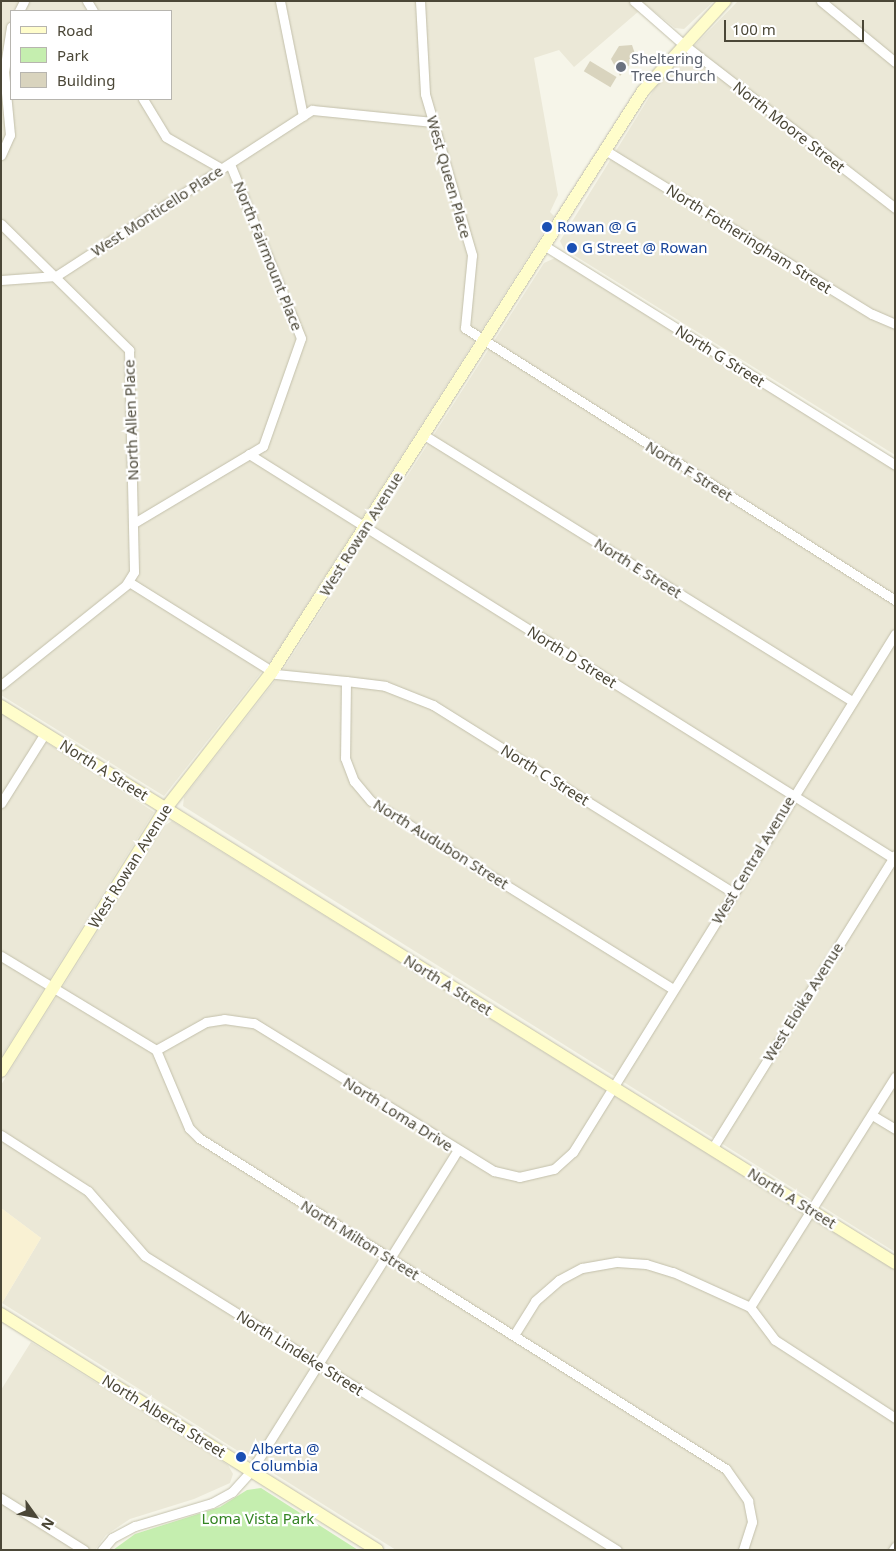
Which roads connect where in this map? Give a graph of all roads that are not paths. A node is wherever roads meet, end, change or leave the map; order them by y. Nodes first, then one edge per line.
1 (280, 1) edge
2 (420, 1) edge
3 (634, 1) edge
4 (725, 1) edge
5 (821, 1) edge
6 (10, 33) edge
7 (683, 44) junction
8 (895, 62) edge
9 (144, 100) edge
10 (303, 116) junction
11 (434, 122) junction
12 (605, 150) junction
13 (1, 155) edge
14 (226, 166) junction
15 (895, 208) edge
16 (1, 224) edge
17 (545, 246) junction
18 (56, 276) junction
19 (1, 280) edge
20 (895, 324) edge
21 (484, 342) junction
22 (424, 435) junction
23 (249, 454) junction
24 (895, 465) edge
25 (134, 523) junction
26 (366, 527) junction
27 (130, 581) junction
28 (895, 600) edge
29 (895, 634) edge
30 (272, 672) junction
31 (346, 681) junction
32 (1, 685) edge
33 (852, 701) junction
34 (1, 706) edge
35 (45, 733) junction
36 (793, 795) junction
37 (1, 803) edge
38 (166, 808) junction
39 (894, 858) edge
40 (734, 893) junction
41 (1, 956) edge
42 (53, 989) junction
43 (673, 989) junction
44 (156, 1050) junction
45 (1, 1071) edge
46 (895, 1077) edge
47 (612, 1087) junction
48 (872, 1115) junction
49 (895, 1129) edge
50 (1, 1135) edge
51 (712, 1149) junction
52 (457, 1151) junction
53 (811, 1210) junction
54 (387, 1258) junction
55 (895, 1263) edge
56 (750, 1307) junction
57 (1, 1314) edge
58 (514, 1336) junction
59 (318, 1365) junction
60 (895, 1418) edge
61 (251, 1471) junction
62 (1, 1498) edge
63 (375, 1549) edge
64 (84, 1550) edge
65 (102, 1550) edge
66 (617, 1550) edge
67 (743, 1550) edge

1 - 10 street
2 - 11 street, West Queen Place
3 - 7 street, North Moore Street
4 - 7 street, West Rowan Avenue
5 - 8 street
6 - 13 street
7 - 12 street, West Rowan Avenue
7 - 15 street, North Moore Street
9 - 14 street, North Fairmount Place
10 - 11 street, West Monticello Place
10 - 14 street, West Monticello Place
11 - 21 street, West Queen Place
12 - 17 street, West Rowan Avenue
12 - 20 street, North Fotheringham Street
14 - 18 street, West Monticello Place
14 - 23 street, North Fairmount Place
16 - 18 street, North Allen Place
17 - 21 street, West Rowan Avenue
17 - 24 street, North G Street
18 - 19 street, West Monticello Place
18 - 25 street, North Allen Place
21 - 22 street, West Rowan Avenue
21 - 28 street, North F Street
22 - 26 street, West Rowan Avenue
22 - 33 street, North E Street
23 - 25 street, North Fairmount Place
23 - 26 street, North D Street
25 - 27 street, North Allen Place
26 - 30 street, West Rowan Avenue
26 - 36 street, North D Street
27 - 30 street
27 - 32 street
29 - 33 street, West Central Avenue
30 - 31 street
30 - 38 street, West Rowan Avenue
31 - 40 street, North C Street
31 - 43 street, North Audubon Street
33 - 36 street, West Central Avenue
34 - 35 street, North A Street
35 - 37 street
35 - 38 street, North A Street
36 - 39 street, North D Street
36 - 40 street, West Central Avenue
38 - 42 street, West Rowan Avenue
38 - 47 street, North A Street
39 - 51 street, West Eloika Avenue
40 - 43 street, West Central Avenue
41 - 42 street
42 - 44 street
42 - 45 street, West Rowan Avenue
43 - 47 street, West Central Avenue
44 - 52 street, North Loma Drive
44 - 54 street, North Milton Street
46 - 48 street
47 - 51 street, North A Street
47 - 52 street, North Loma Drive
48 - 49 street
48 - 53 street
50 - 59 street, North Lindeke Street
51 - 53 street, North A Street
52 - 54 street
53 - 55 street, North A Street
53 - 56 street
54 - 58 street, North Milton Street
54 - 59 street
56 - 58 street
56 - 60 street
57 - 61 street, North Alberta Street
58 - 67 street, North Milton Street
59 - 61 street
59 - 66 street, North Lindeke Street
61 - 63 street, North Alberta Street
61 - 65 street
62 - 64 street

